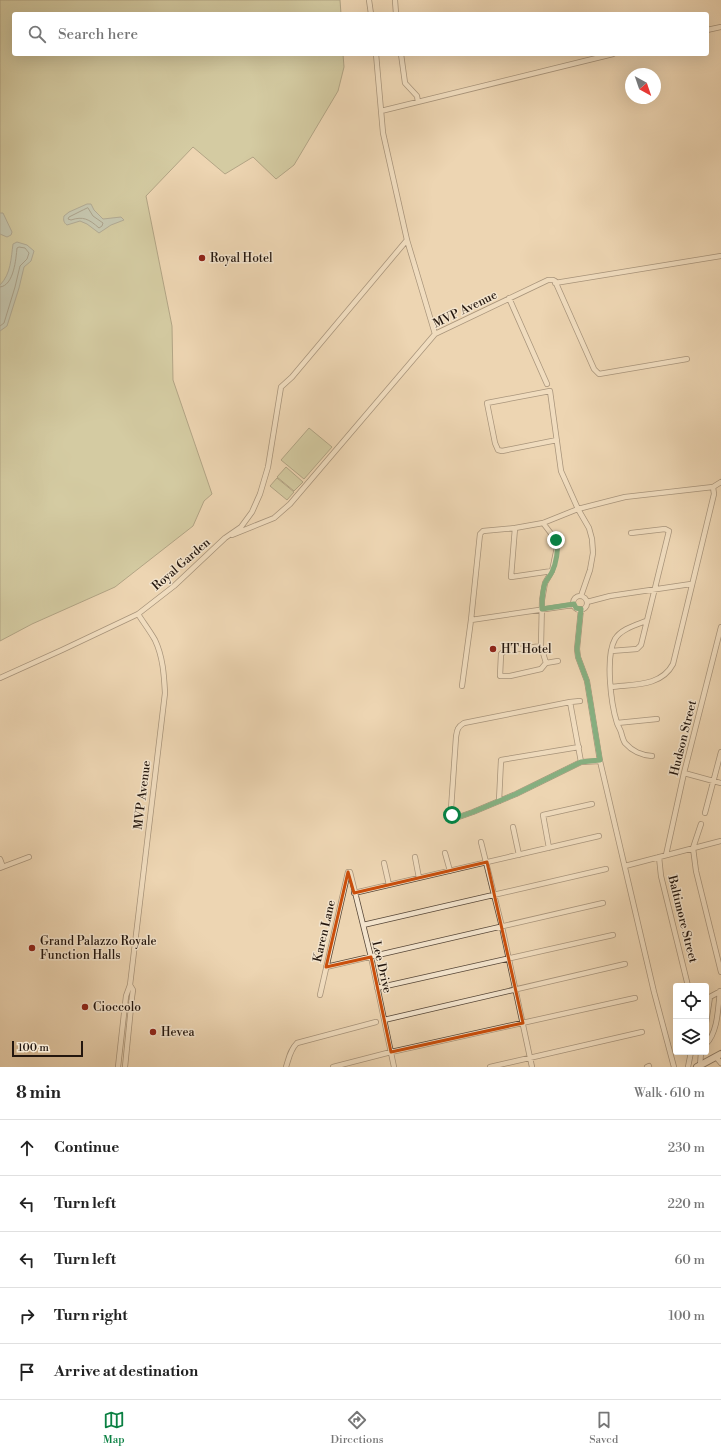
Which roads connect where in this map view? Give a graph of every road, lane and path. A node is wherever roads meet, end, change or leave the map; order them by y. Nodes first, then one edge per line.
1 (369, 0) edge
2 (395, 0) edge
3 (371, 12) edge
4 (396, 12) edge
5 (721, 27) edge
6 (709, 30) edge
7 (376, 56) edge
8 (401, 56) edge
9 (605, 56) edge
10 (418, 102) junction
11 (381, 111) junction
12 (407, 240) junction
13 (721, 256) edge
14 (555, 283) junction
15 (509, 298) junction
16 (435, 334) junction
17 (687, 359) dead end
18 (547, 384) dead end
19 (557, 440) junction
20 (721, 482) edge
21 (713, 488) junction
22 (578, 509) junction
23 (543, 523) junction
24 (515, 528) junction
25 (631, 533) dead end
26 (225, 538) junction
27 (552, 571) junction
28 (691, 584) junction
29 (655, 590) junction
30 (581, 596) junction
31 (587, 602) junction
32 (574, 604) junction
33 (542, 609) junction
34 (581, 609) junction
35 (138, 614) junction
36 (472, 620) junction
37 (646, 622) junction
38 (721, 630) edge
39 (541, 646) junction
40 (611, 651) junction
41 (558, 661) dead end
42 (546, 663) junction
43 (0, 678) edge
44 (462, 686) dead end
45 (611, 687) junction
46 (580, 701) dead end
47 (570, 702) junction
48 (658, 719) dead end
49 (617, 723) junction
50 (579, 747) junction
51 (721, 752) edge
52 (652, 756) dead end
53 (600, 760) junction
54 (581, 762) junction
55 (684, 773) junction
56 (714, 781) junction
57 (721, 783) edge
58 (499, 801) junction
59 (592, 804) dead end
60 (705, 813) dead end
61 (702, 824) dead end
62 (513, 827) dead end
63 (599, 836) dead end
64 (721, 841) edge
65 (481, 842) dead end
66 (549, 848) junction
67 (693, 848) junction
68 (446, 853) dead end
69 (519, 855) junction
70 (666, 855) junction
71 (29, 857) dead end
72 (415, 857) dead end
73 (659, 857) junction
74 (0, 859) edge
75 (487, 862) junction
76 (384, 863) dead end
77 (625, 866) junction
78 (2, 867) edge
79 (606, 869) dead end
80 (450, 871) junction
81 (349, 872) joint
82 (419, 878) junction
83 (389, 884) junction
84 (354, 892) junction
85 (494, 895) junction
86 (603, 903) dead end
87 (363, 925) junction
88 (502, 927) junction
89 (614, 935) dead end
90 (371, 958) junction
91 (508, 958) junction
92 (625, 964) dead end
93 (326, 968) junction
94 (721, 972) edge
95 (687, 983) edge
96 (130, 985) junction
97 (377, 988) junction
98 (515, 990) junction
99 (721, 991) edge
100 (320, 995) dead end
101 (709, 997) edge
102 (635, 998) dead end
103 (384, 1020) junction
104 (376, 1022) dead end
105 (523, 1023) junction
106 (642, 1032) dead end
107 (709, 1041) edge
108 (390, 1052) junction
109 (690, 1055) edge
110 (700, 1055) edge
111 (720, 1055) edge
112 (530, 1058) junction
113 (721, 1063) edge
114 (698, 1066) edge
115 (118, 1067) edge
116 (125, 1067) edge
117 (286, 1067) edge
118 (334, 1067) edge
119 (394, 1067) edge
120 (490, 1067) edge
121 (532, 1067) edge
122 (674, 1067) edge
123 (688, 1067) edge

1 - 3 street
2 - 4 street
5 - 6 street
7 - 11 street
8 - 10 street
9 - 10 street
10 - 11 street
11 - 12 street
12 - 16 street
12 - 26 street, Royal Garden
13 - 14 street
14 - 15 street, MVP Avenue
14 - 17 street
15 - 16 street, MVP Avenue
15 - 18 street
16 - 26 street, MVP Avenue
19 - 19 street
19 - 22 street
20 - 21 street
21 - 22 street
21 - 28 street
22 - 23 street
22 - 30 street
23 - 24 street
23 - 27 street
24 - 27 street
24 - 36 street
25 - 29 street
26 - 35 street, Royal Garden
27 - 33 street
28 - 29 street
28 - 45 street
29 - 31 street
29 - 37 street
30 - 31 street
30 - 32 street
31 - 34 street
32 - 33 street
32 - 34 street
33 - 36 street
33 - 39 street
34 - 53 street
35 - 43 street, Royal Garden
35 - 96 street, MVP Avenue
36 - 44 street
37 - 40 street
37 - 40 street
38 - 55 street, Hudson Street
39 - 42 street
39 - 42 street
40 - 45 street
41 - 42 street
45 - 49 street
46 - 47 street
47 - 50 street
47 - 58 street
48 - 49 street
49 - 52 street
50 - 54 street
50 - 58 street
51 - 56 street
53 - 54 street
53 - 77 street
54 - 58 street
55 - 56 street
55 - 70 street, Hudson Street
56 - 57 street
56 - 60 street
59 - 66 street
61 - 67 street
62 - 69 street
63 - 66 street
64 - 67 street
65 - 75 street
66 - 69 street
67 - 70 street
67 - 94 street
68 - 80 street
69 - 75 street
70 - 73 street
71 - 78 street
72 - 82 street
73 - 77 street
73 - 95 street, Baltimore Street
74 - 78 street
75 - 80 street
75 - 85 street
76 - 83 street
77 - 122 street
79 - 85 street
80 - 82 street
81 - 84 street, Lee Drive
81 - 93 street, Karen Lane
82 - 83 street
83 - 84 street
84 - 87 street, Lee Drive
85 - 87 street
85 - 88 street
86 - 88 street
87 - 90 street, Lee Drive
88 - 90 street
88 - 91 street
89 - 91 street
90 - 93 street
90 - 97 street, Lee Drive
91 - 97 street
91 - 98 street
92 - 98 street
93 - 100 street, Karen Lane
96 - 115 street, MVP Avenue
96 - 116 street, MVP Avenue
97 - 103 street, Lee Drive
98 - 103 street
98 - 105 street
99 - 101 street
99 - 107 street
102 - 105 street
103 - 108 street, Lee Drive
104 - 117 street
105 - 108 street
105 - 112 street
106 - 112 street
108 - 118 street
108 - 119 street, Lee Drive
109 - 123 street
110 - 114 street
111 - 113 street
111 - 114 street
112 - 120 street
112 - 121 street

